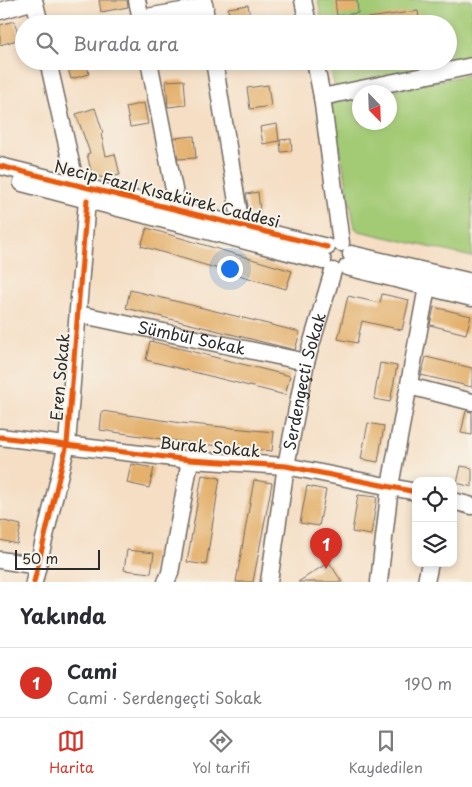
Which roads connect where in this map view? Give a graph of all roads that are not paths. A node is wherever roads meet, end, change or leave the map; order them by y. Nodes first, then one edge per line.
1 (34, 0) edge
2 (138, 0) edge
3 (303, 0) edge
4 (204, 4) edge
5 (0, 10) edge
6 (38, 15) edge
7 (141, 15) edge
8 (164, 15) edge
9 (306, 15) edge
10 (472, 66) edge
11 (457, 69) edge
12 (50, 70) edge
13 (151, 70) edge
14 (215, 70) edge
15 (317, 70) edge
16 (453, 70) edge
17 (322, 97) junction
18 (0, 166) edge
19 (0, 177) edge
20 (76, 185) junction
21 (87, 200) junction
22 (178, 210) junction
23 (241, 226) junction
24 (337, 257) junction
25 (472, 282) edge
26 (427, 287) junction
27 (472, 298) edge
28 (78, 314) junction
29 (306, 362) junction
30 (409, 386) junction
31 (472, 402) edge
32 (0, 437) edge
33 (67, 444) junction
34 (190, 460) junction
35 (286, 466) junction
36 (390, 486) junction
37 (412, 491) edge
38 (457, 502) edge
39 (472, 506) edge
40 (0, 560) edge
41 (38, 566) junction
42 (429, 567) edge
43 (34, 582) edge
44 (166, 582) edge
45 (269, 582) edge
46 (379, 582) edge
47 (426, 582) edge

1 - 5 street
1 - 6 street
2 - 7 street
3 - 9 street
4 - 8 street
10 - 11 street
12 - 20 street
13 - 22 street
14 - 23 street
15 - 17 street
16 - 17 street
17 - 24 street
18 - 20 street, Necip Fazıl Kısakürek Caddesi
19 - 21 street, Necip Fazıl Kısakürek Caddesi
20 - 22 street, Necip Fazıl Kısakürek Caddesi
21 - 24 street, Necip Fazıl Kısakürek Caddesi
21 - 28 street, Eren Sokak
22 - 23 street, Necip Fazıl Kısakürek Caddesi
23 - 24 street, Necip Fazıl Kısakürek Caddesi
24 - 25 street, Necip Fazıl Kısakürek Caddesi
24 - 26 street, Necip Fazıl Kısakürek Caddesi
24 - 29 street, Serdengeçti Sokak
26 - 27 street, Necip Fazıl Kısakürek Caddesi
26 - 30 street
28 - 29 street, Sümbül Sokak
28 - 33 street, Eren Sokak
29 - 35 street, Serdengeçti Sokak
30 - 31 street
30 - 36 street
32 - 33 street, Burak Sokak
33 - 34 street, Burak Sokak
33 - 41 street, Eren Sokak
34 - 35 street, Burak Sokak
34 - 44 street
35 - 36 street, Burak Sokak
35 - 45 street, Serdengeçti Sokak
36 - 37 street, Burak Sokak
36 - 46 street
38 - 39 street
40 - 41 street
41 - 43 street, Eren Sokak
42 - 47 street

